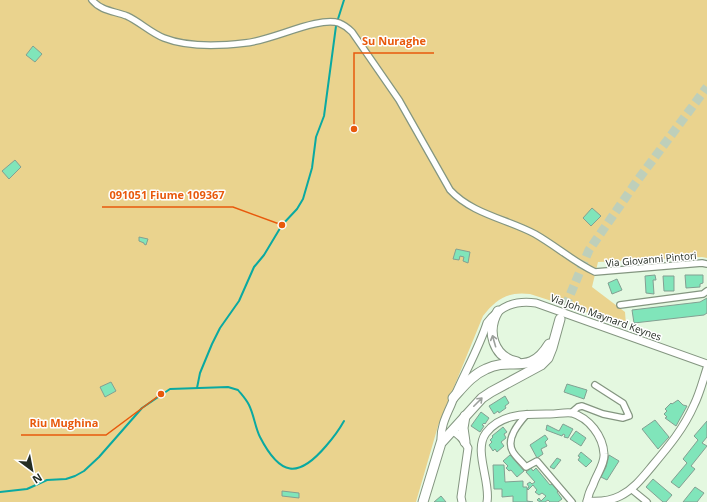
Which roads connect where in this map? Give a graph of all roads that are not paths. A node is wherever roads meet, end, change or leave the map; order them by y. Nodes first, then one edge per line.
1 (92, 0) edge
2 (707, 264) edge
3 (707, 291) edge
4 (620, 305) dead end
5 (498, 311) junction
6 (536, 359) junction
7 (707, 364) edge
8 (707, 368) edge
9 (594, 385) dead end
10 (453, 398) junction
11 (571, 413) junction
12 (527, 414) junction
13 (465, 416) junction
14 (452, 431) junction
15 (465, 442) junction
16 (441, 443) junction
17 (632, 488) junction
18 (587, 501) edge
19 (423, 502) edge
20 (462, 502) edge
21 (487, 502) edge
22 (572, 502) edge
23 (647, 502) edge

1 - 2 street, Via Giovanni Pintori
3 - 4 street
6 -> 5 main road
5 - 7 street, Via John Maynard Keynes
5 - 10 street
6 - 10 main road
13 -> 6 main road
8 - 17 street
9 - 11 street
10 - 16 street
11 - 12 street
11 - 18 street
12 - 21 street
12 - 22 street
13 - 14 main road
13 - 15 main road
14 - 15 street
14 - 16 main road
15 - 20 street
16 - 19 main road
17 - 18 street
17 - 23 street

